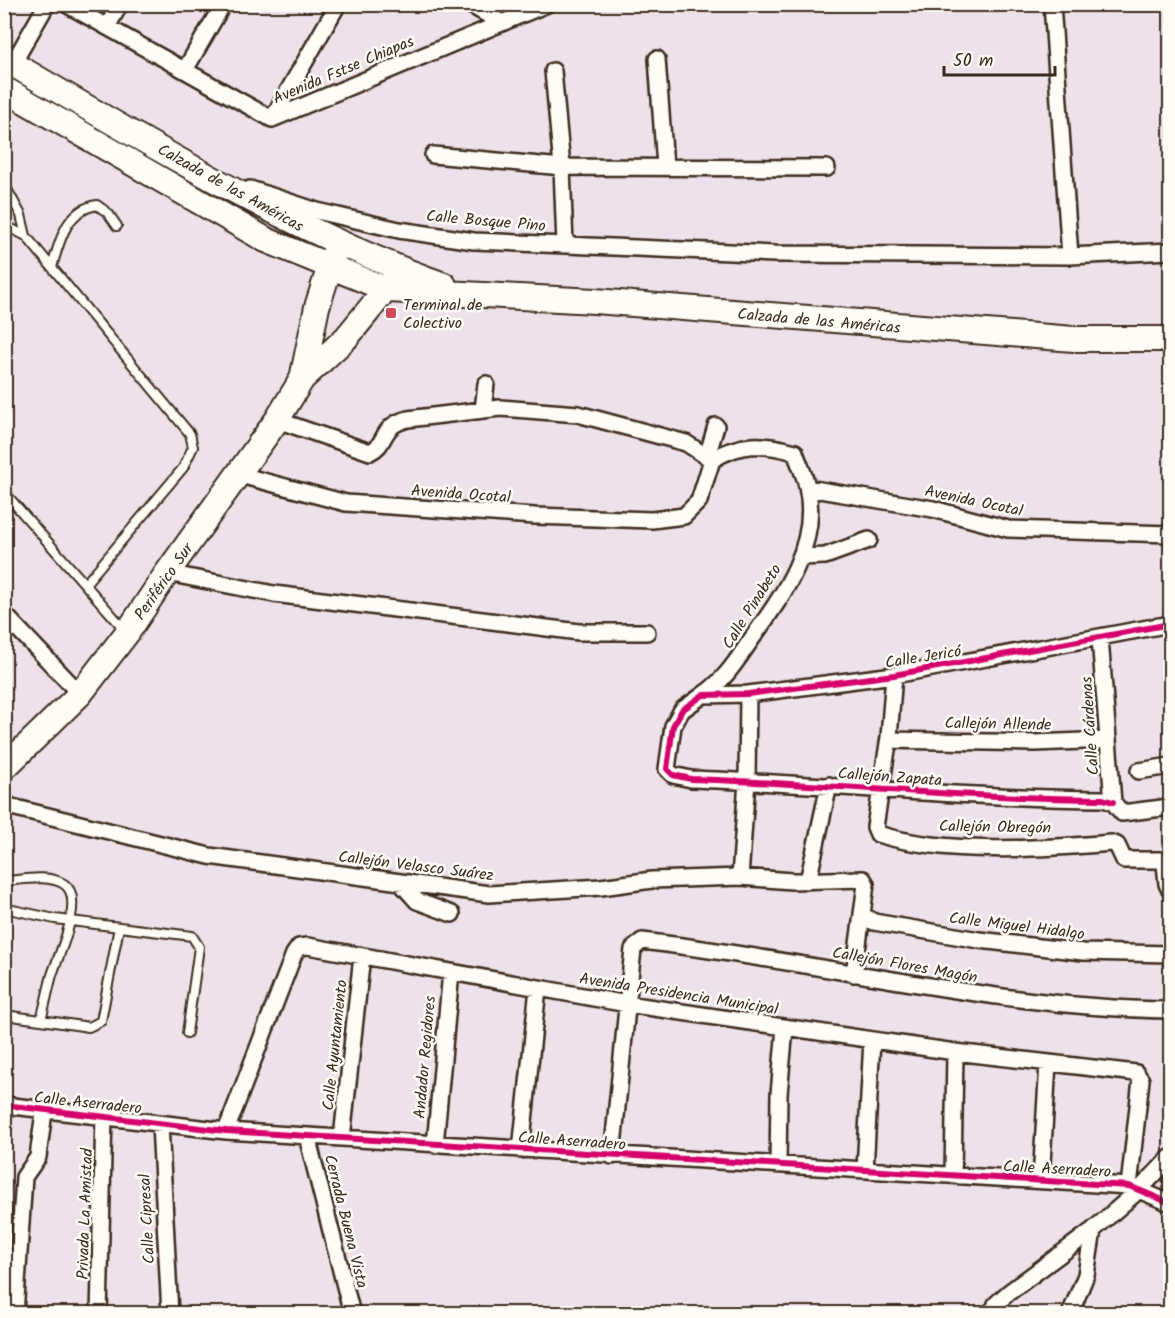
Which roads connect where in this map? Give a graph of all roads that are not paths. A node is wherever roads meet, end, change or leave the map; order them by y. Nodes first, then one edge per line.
1 (47, 4) edge
2 (66, 4) edge
3 (120, 4) edge
4 (223, 4) edge
5 (338, 4) edge
6 (469, 4) edge
7 (547, 4) edge
8 (1052, 4) edge
9 (502, 22) junction
10 (107, 27) junction
11 (657, 60) dead end
12 (7, 67) edge
13 (185, 70) junction
14 (553, 71) dead end
15 (4, 89) edge
16 (272, 119) junction
17 (433, 155) dead end
18 (665, 166) junction
19 (562, 167) junction
20 (827, 168) dead end
21 (206, 174) junction
22 (4, 184) edge
23 (4, 225) edge
24 (117, 226) dead end
25 (26, 236) junction
26 (336, 244) junction
27 (565, 244) junction
28 (1170, 251) edge
29 (1070, 256) junction
30 (52, 267) junction
31 (329, 268) junction
32 (395, 280) junction
33 (1170, 339) edge
34 (302, 379) junction
35 (486, 384) dead end
36 (483, 410) junction
37 (277, 420) junction
38 (716, 426) dead end
39 (709, 459) junction
40 (240, 475) junction
41 (808, 488) junction
42 (4, 492) edge
43 (1170, 534) edge
44 (869, 540) dead end
45 (801, 557) junction
46 (167, 573) junction
47 (86, 583) junction
48 (4, 614) edge
49 (1170, 624) edge
50 (647, 632) dead end
51 (127, 633) junction
52 (1101, 638) junction
53 (894, 675) junction
54 (80, 694) junction
55 (748, 694) junction
56 (703, 695) junction
57 (888, 740) junction
58 (1108, 740) junction
59 (1170, 766) edge
60 (4, 768) edge
61 (1139, 771) dead end
62 (747, 781) junction
63 (829, 785) junction
64 (881, 789) junction
65 (4, 803) edge
66 (1115, 806) junction
67 (1170, 807) edge
68 (740, 877) junction
69 (4, 881) edge
70 (808, 881) junction
71 (400, 882) junction
72 (1170, 890) edge
73 (4, 908) edge
74 (452, 915) dead end
75 (862, 915) junction
76 (71, 921) junction
77 (119, 927) junction
78 (1170, 954) edge
79 (362, 956) junction
80 (451, 972) junction
81 (854, 974) junction
82 (538, 988) junction
83 (627, 1004) junction
84 (1170, 1010) edge
85 (4, 1015) edge
86 (41, 1020) junction
87 (785, 1028) junction
88 (187, 1033) dead end
89 (872, 1040) junction
90 (955, 1052) junction
91 (1048, 1063) junction
92 (4, 1105) edge
93 (44, 1112) junction
94 (104, 1116) junction
95 (160, 1124) junction
96 (226, 1131) junction
97 (308, 1136) junction
98 (342, 1138) junction
99 (435, 1145) junction
100 (521, 1150) junction
101 (612, 1156) junction
102 (1170, 1158) edge
103 (778, 1165) junction
104 (865, 1170) junction
105 (953, 1176) junction
106 (1041, 1180) junction
107 (1134, 1188) junction
108 (1170, 1203) edge
109 (1093, 1230) junction
110 (995, 1309) edge
111 (15, 1314) edge
112 (99, 1314) edge
113 (170, 1314) edge
114 (352, 1314) edge
115 (979, 1314) edge
116 (1070, 1314) edge

1 - 12 street
2 - 10 street, Avenida Fstse Chiapas
3 - 10 street
4 - 13 street
5 - 16 street
6 - 9 street
7 - 9 street, Avenida Fstse Chiapas
8 - 29 street
9 - 16 street, Avenida Fstse Chiapas
10 - 13 street, Avenida Fstse Chiapas
11 - 18 street
12 - 21 main road, Calzada de las Américas
13 - 16 street, Avenida Fstse Chiapas
14 - 19 street, Calle Bosque Pino
15 - 31 main road, Calzada de las Américas
17 - 19 street
18 - 19 street
18 - 20 street
19 - 27 street, Calle Bosque Pino
21 - 26 main road, Calzada de las Américas
21 - 27 street, Calle Bosque Pino
22 - 25 lane
23 - 25 lane
24 - 30 lane
25 - 30 lane
26 - 31 main road, Periférico Sur
26 - 32 main road, Calzada de las Américas
27 - 29 street
28 - 29 street
30 - 47 lane
31 - 32 main road, Calzada de las Américas
31 - 34 main road, Periférico Sur
32 - 33 main road, Calzada de las Américas
32 - 34 main road, Periférico Sur
34 - 37 main road, Periférico Sur
35 - 36 street
36 - 37 street
36 - 39 street
37 - 40 main road, Periférico Sur
38 - 39 street
39 - 40 street, Avenida Ocotal
39 - 41 street, Calle Pinabeto
40 - 46 main road, Periférico Sur
41 - 43 street, Avenida Ocotal
41 - 45 street, Calle Pinabeto
42 - 47 lane
44 - 45 street
45 - 56 street, Calle Pinabeto
46 - 50 street
46 - 51 main road, Periférico Sur
47 - 51 lane
48 - 54 street
49 - 52 street, Calle Jericó
51 - 54 main road, Periférico Sur
52 - 53 street, Calle Jericó
52 - 58 street, Calle Cárdenas
53 - 55 street, Calle Jericó
53 - 57 street
54 - 60 main road, Periférico Sur
55 - 56 street, Calle Jericó
55 - 62 street
56 - 62 street, Callejón Zapata
57 - 58 street, Callejón Allende
57 - 64 street
58 - 66 street, Calle Cárdenas
59 - 61 street
62 - 63 street, Callejón Zapata
62 - 68 street
63 - 64 street, Callejón Zapata
63 - 70 street
64 - 66 street, Callejón Zapata
64 - 72 street, Callejón Obregón
65 - 71 street, Callejón Velasco Suárez
66 - 67 street, Callejón Zapata
68 - 70 street, Callejón Velasco Suárez
68 - 71 street, Callejón Velasco Suárez
69 - 76 lane
70 - 75 street, Callejón Velasco Suárez
71 - 74 street
73 - 76 lane
75 - 78 street, Calle Miguel Hidalgo
75 - 81 street
76 - 77 lane
76 - 86 lane
77 - 86 lane
77 - 88 lane
79 - 80 street, Avenida Presidencia Municipal
79 - 96 street, Avenida Presidencia Municipal
79 - 98 street, Calle Ayuntamiento
80 - 82 street, Avenida Presidencia Municipal
80 - 99 street, Andador Regidores
81 - 83 street, Callejón Flores Magón
81 - 84 street, Callejón Flores Magón
82 - 83 street, Avenida Presidencia Municipal
82 - 100 street
83 - 87 street, Avenida Presidencia Municipal
83 - 101 street
85 - 86 lane
87 - 89 street, Avenida Presidencia Municipal
87 - 103 street
89 - 90 street, Avenida Presidencia Municipal
89 - 104 street
90 - 91 street, Avenida Presidencia Municipal
90 - 105 street
91 - 106 street
91 - 107 street, Avenida Presidencia Municipal
92 - 93 street, Calle Aserradero
93 - 94 street, Calle Aserradero
93 - 111 street
94 - 95 street, Calle Aserradero
94 - 112 street, Privada La Amistad
95 - 96 street, Calle Aserradero
95 - 113 street, Calle Cipresal
96 - 97 street, Calle Aserradero
97 - 98 street, Calle Aserradero
97 - 114 street, Cerrada Buena Vista
98 - 99 street, Calle Aserradero
99 - 100 street, Calle Aserradero
100 - 101 street, Calle Aserradero
101 - 103 street, Calle Aserradero
102 - 107 street
103 - 104 street, Calle Aserradero
104 - 105 street, Calle Aserradero
105 - 106 street, Calle Aserradero
106 - 107 street, Calle Aserradero
107 - 108 street, Calle Aserradero
107 - 109 street
109 - 110 street
109 - 116 street
110 - 115 lane

